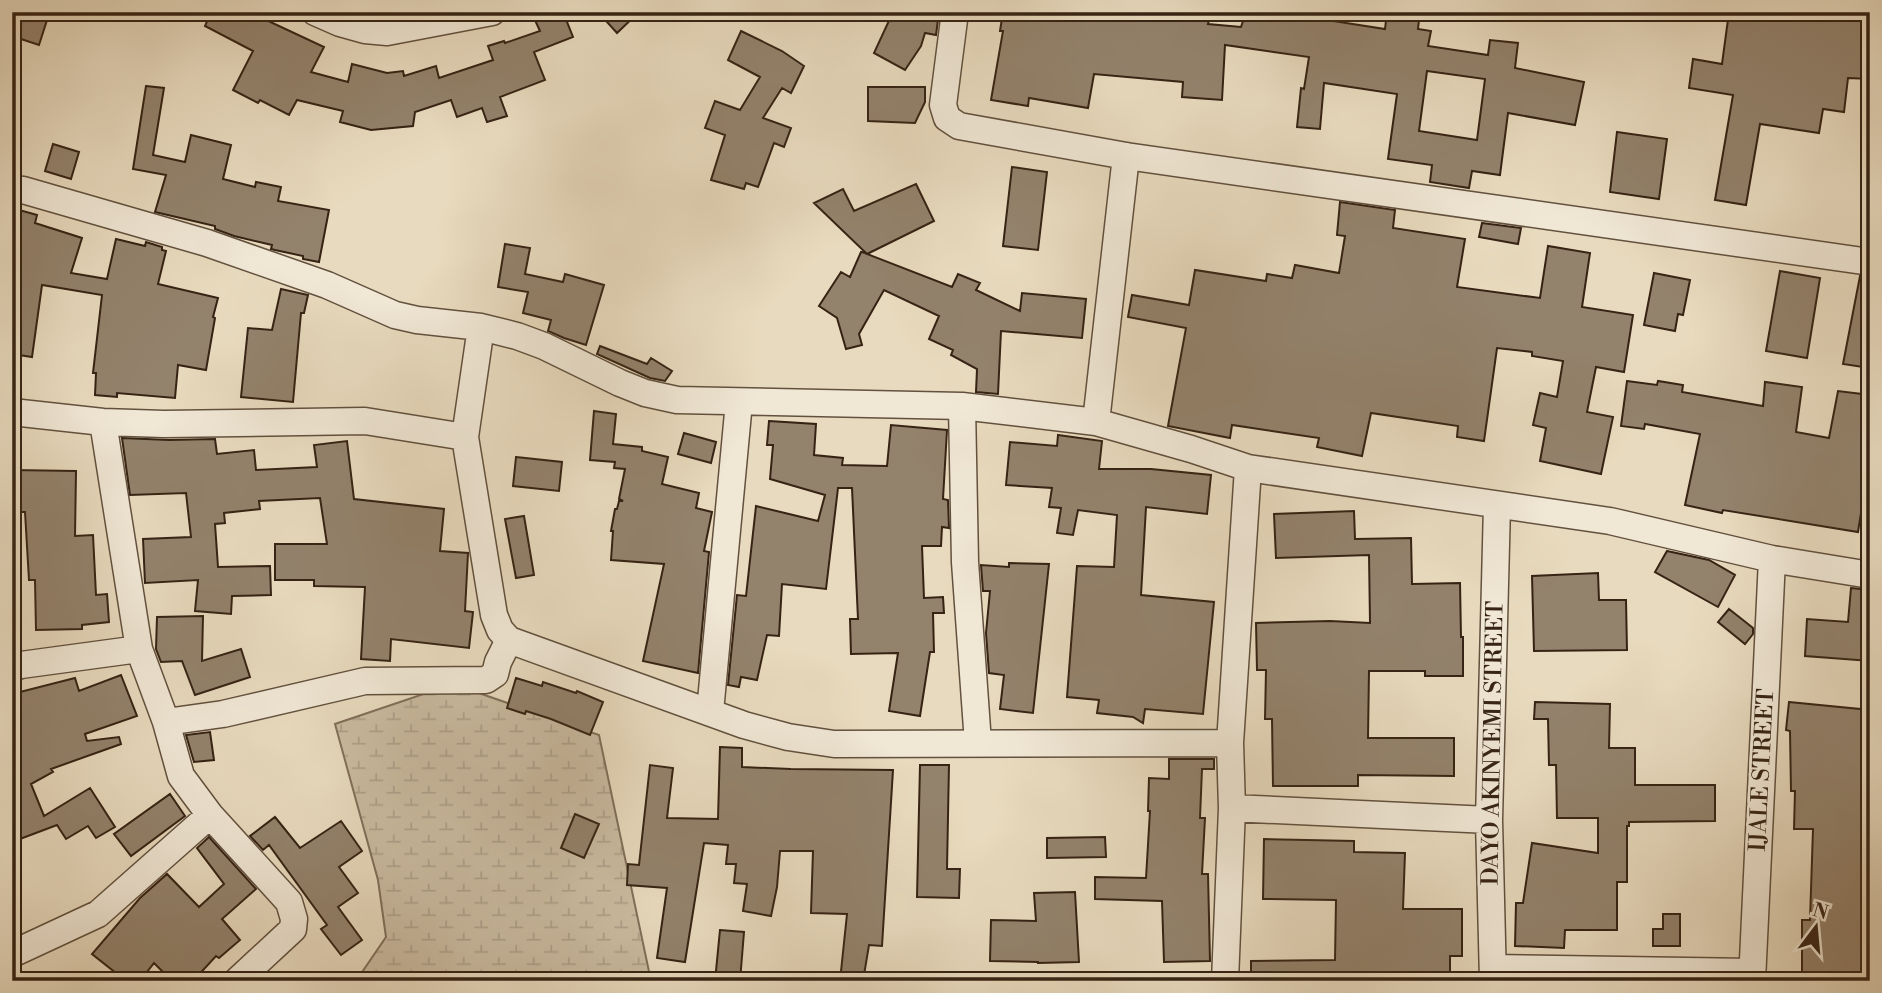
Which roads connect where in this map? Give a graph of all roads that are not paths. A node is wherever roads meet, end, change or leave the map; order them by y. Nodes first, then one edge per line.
1 (315, 12) edge
2 (492, 12) edge
3 (955, 12) edge
4 (1126, 156) junction
5 (12, 189) edge
6 (1870, 262) edge
7 (481, 327) junction
8 (739, 402) junction
9 (962, 405) junction
10 (12, 412) edge
11 (103, 422) junction
12 (1096, 422) junction
13 (465, 437) junction
14 (1248, 468) junction
15 (1496, 505) junction
16 (1772, 559) junction
17 (1870, 575) edge
18 (509, 640) junction
19 (139, 649) junction
20 (12, 668) edge
21 (710, 712) junction
22 (166, 722) junction
23 (978, 743) junction
24 (1230, 743) junction
25 (1231, 808) junction
26 (210, 815) junction
27 (1489, 820) junction
28 (12, 954) edge
29 (1493, 975) edge
30 (1752, 976) edge
31 (1224, 979) edge
32 (237, 981) edge

1 - 2 street
3 - 4 street
4 - 6 street
4 - 12 street
5 - 7 street
7 - 8 street
7 - 13 street
8 - 9 street
8 - 21 street
9 - 12 street
9 - 23 street
10 - 11 street
11 - 13 street
11 - 19 street
12 - 14 street
13 - 18 street
14 - 15 street
14 - 24 street
15 - 16 street
15 - 27 street, DAYO AKINYEMI STREET
16 - 17 street
16 - 30 street, IJALE STREET
18 - 21 street
18 - 22 street
19 - 20 street
19 - 22 street
21 - 23 street
22 - 26 street
23 - 24 street
24 - 25 street
25 - 27 street
25 - 31 street
26 - 28 street
26 - 32 street
27 - 29 street, DAYO AKINYEMI STREET
29 - 30 street

